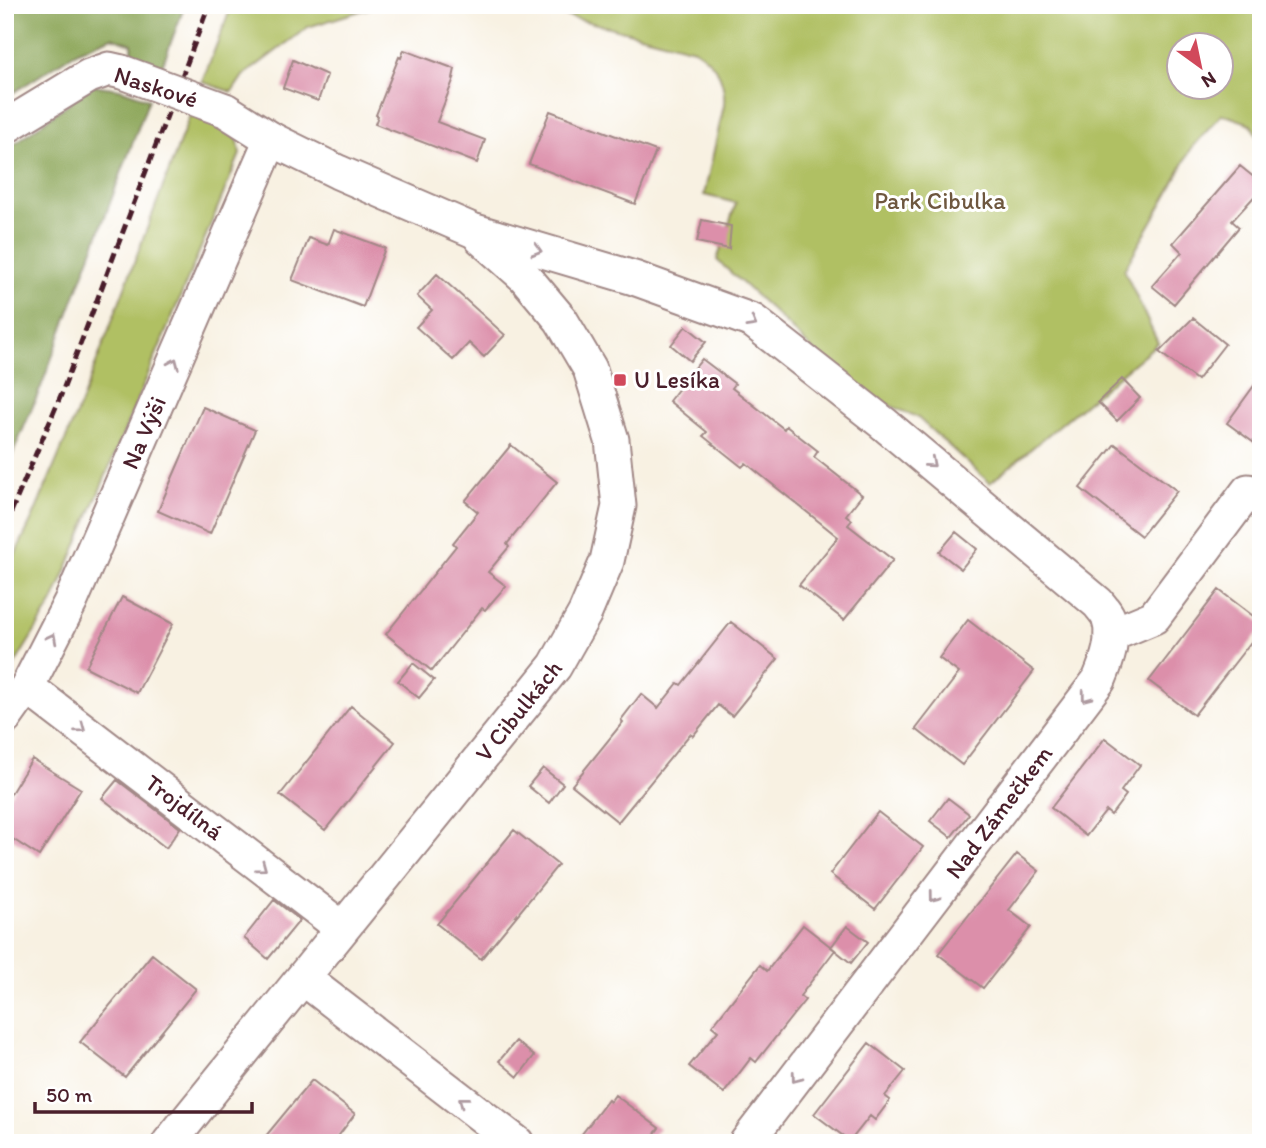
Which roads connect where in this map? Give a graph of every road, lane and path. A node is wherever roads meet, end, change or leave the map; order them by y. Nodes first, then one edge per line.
1 (5, 127) edge
2 (271, 139) junction
3 (472, 230) junction
4 (1248, 491) dead end
5 (1111, 635) junction
6 (27, 687) junction
7 (5, 718) edge
8 (342, 929) junction
9 (303, 978) junction
10 (169, 1143) edge
11 (517, 1143) edge
12 (746, 1143) edge

1 - 2 street, Naskové, bridge
2 - 3 street
6 -> 2 street, Na Výši
3 -> 5 street
3 - 8 street, V Cibulkách
4 - 5 street
5 -> 12 street, Nad Zámečkem
6 - 7 street, Na Výši
6 -> 8 street, Trojdílná
8 - 9 street, V Cibulkách
9 - 10 street, V Cibulkách
11 -> 9 street

